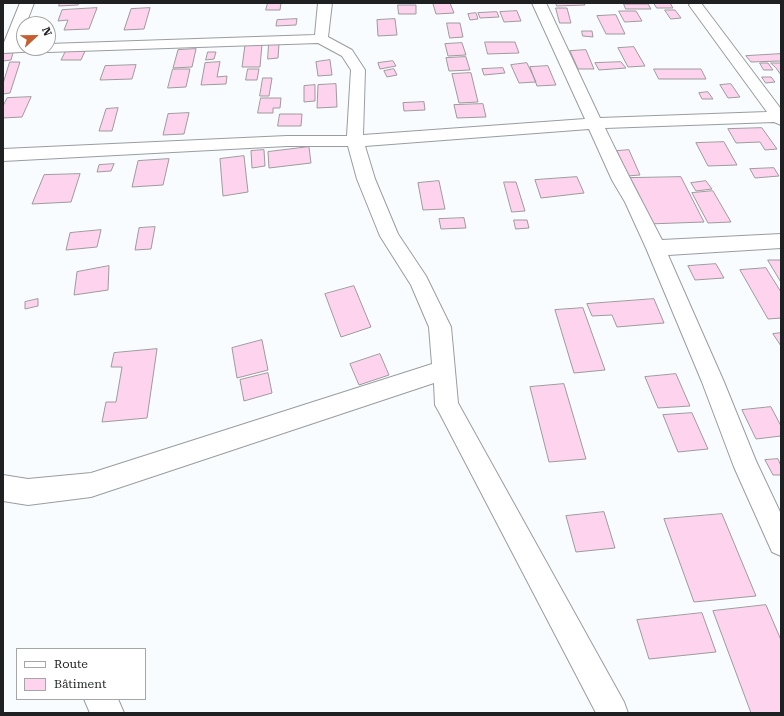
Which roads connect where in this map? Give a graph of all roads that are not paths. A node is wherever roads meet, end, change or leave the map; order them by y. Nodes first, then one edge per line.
1 (27, 3) edge
2 (325, 3) edge
3 (539, 3) edge
4 (696, 5) dead end
5 (321, 39) junction
6 (6, 48) edge
7 (56, 48) edge
8 (780, 118) edge
9 (596, 123) junction
10 (355, 141) junction
11 (3, 156) edge
12 (781, 241) edge
13 (656, 248) junction
14 (444, 370) junction
15 (3, 488) edge
16 (781, 543) edge
17 (100, 700) edge
18 (109, 713) edge
19 (613, 713) edge

1 - 6 street
2 - 5 street
3 - 9 street
4 - 8 street
5 - 7 street
5 - 10 street
8 - 9 street
9 - 10 street
9 - 13 street
10 - 11 street
10 - 14 street
12 - 13 street
13 - 16 street
14 - 15 street
14 - 19 street
17 - 18 street

